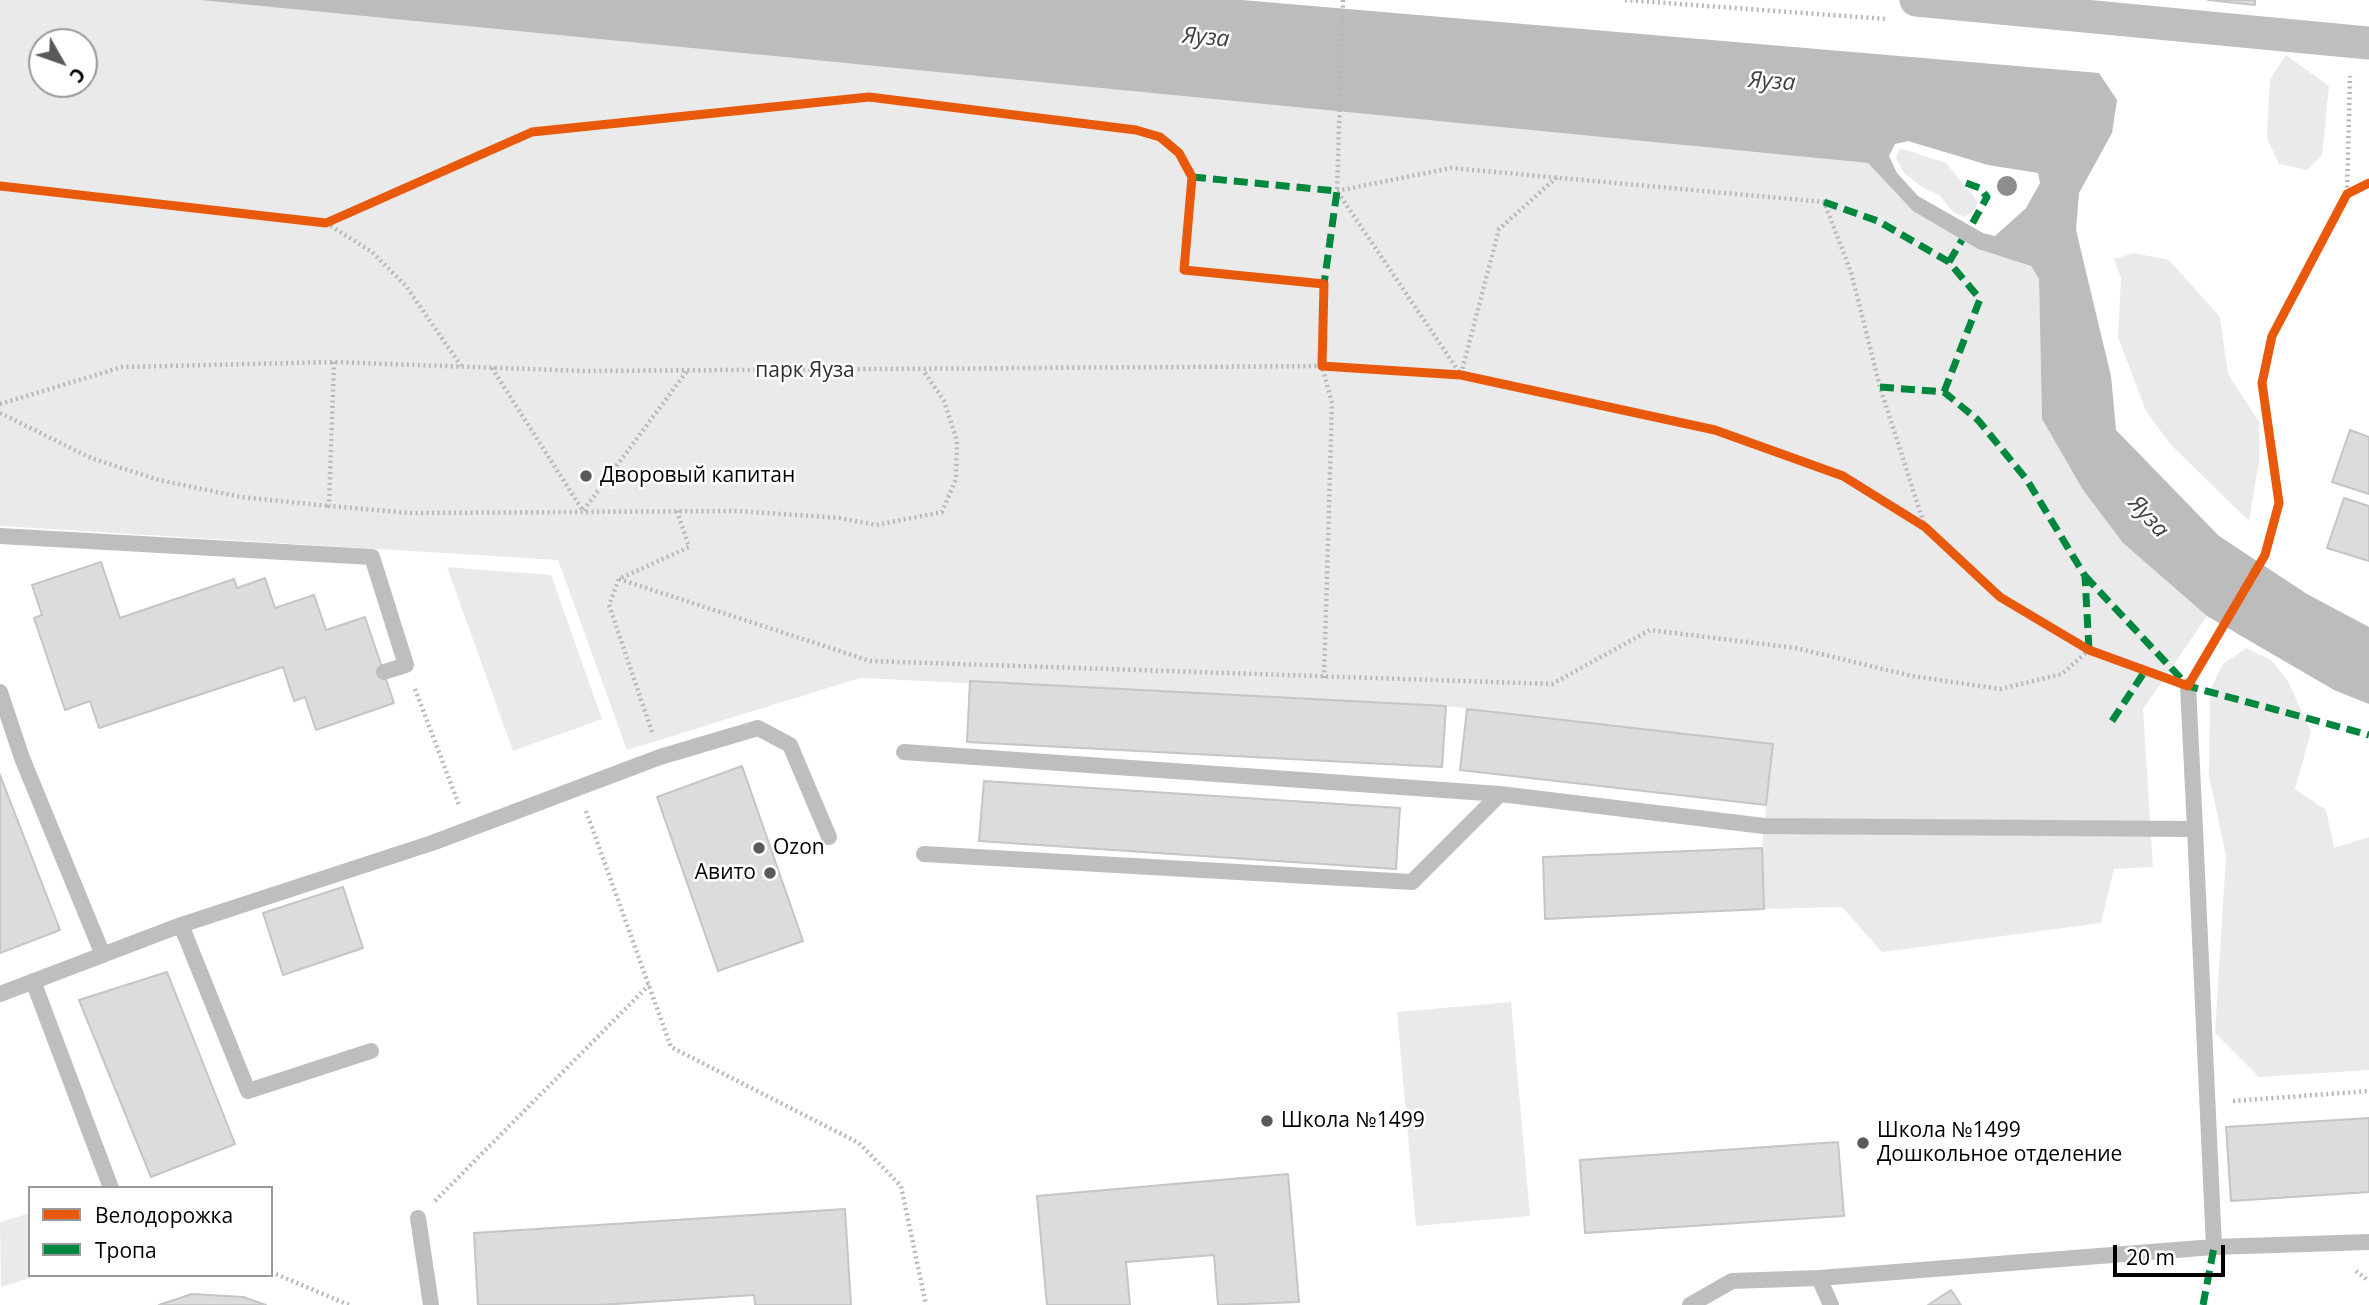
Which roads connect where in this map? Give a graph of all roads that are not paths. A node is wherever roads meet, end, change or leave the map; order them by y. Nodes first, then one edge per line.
1 (1916, 0) edge
2 (2357, 51) edge
3 (0, 536) edge
4 (384, 672) dead end
5 (2188, 686) dead end
6 (0, 692) edge
7 (904, 752) dead end
8 (1500, 794) junction
9 (2195, 829) junction
10 (829, 837) dead end
11 (923, 854) dead end
12 (181, 925) junction
13 (103, 955) junction
14 (33, 981) junction
15 (0, 994) edge
16 (371, 1051) dead end
17 (110, 1186) edge
18 (418, 1218) road end
19 (2369, 1242) edge
20 (2214, 1247) junction
21 (1819, 1278) junction
22 (431, 1305) edge
23 (1690, 1305) edge
24 (1831, 1305) edge

1 - 2 street
3 - 4 lane
5 - 9 lane
6 - 13 lane
7 - 8 lane
8 - 9 lane
8 - 11 lane
9 - 20 lane
10 - 12 lane
12 - 13 lane
12 - 16 lane
13 - 14 lane
14 - 15 lane
14 - 17 lane
18 - 22 lane
19 - 20 lane
20 - 21 lane
21 - 23 lane
21 - 24 lane

